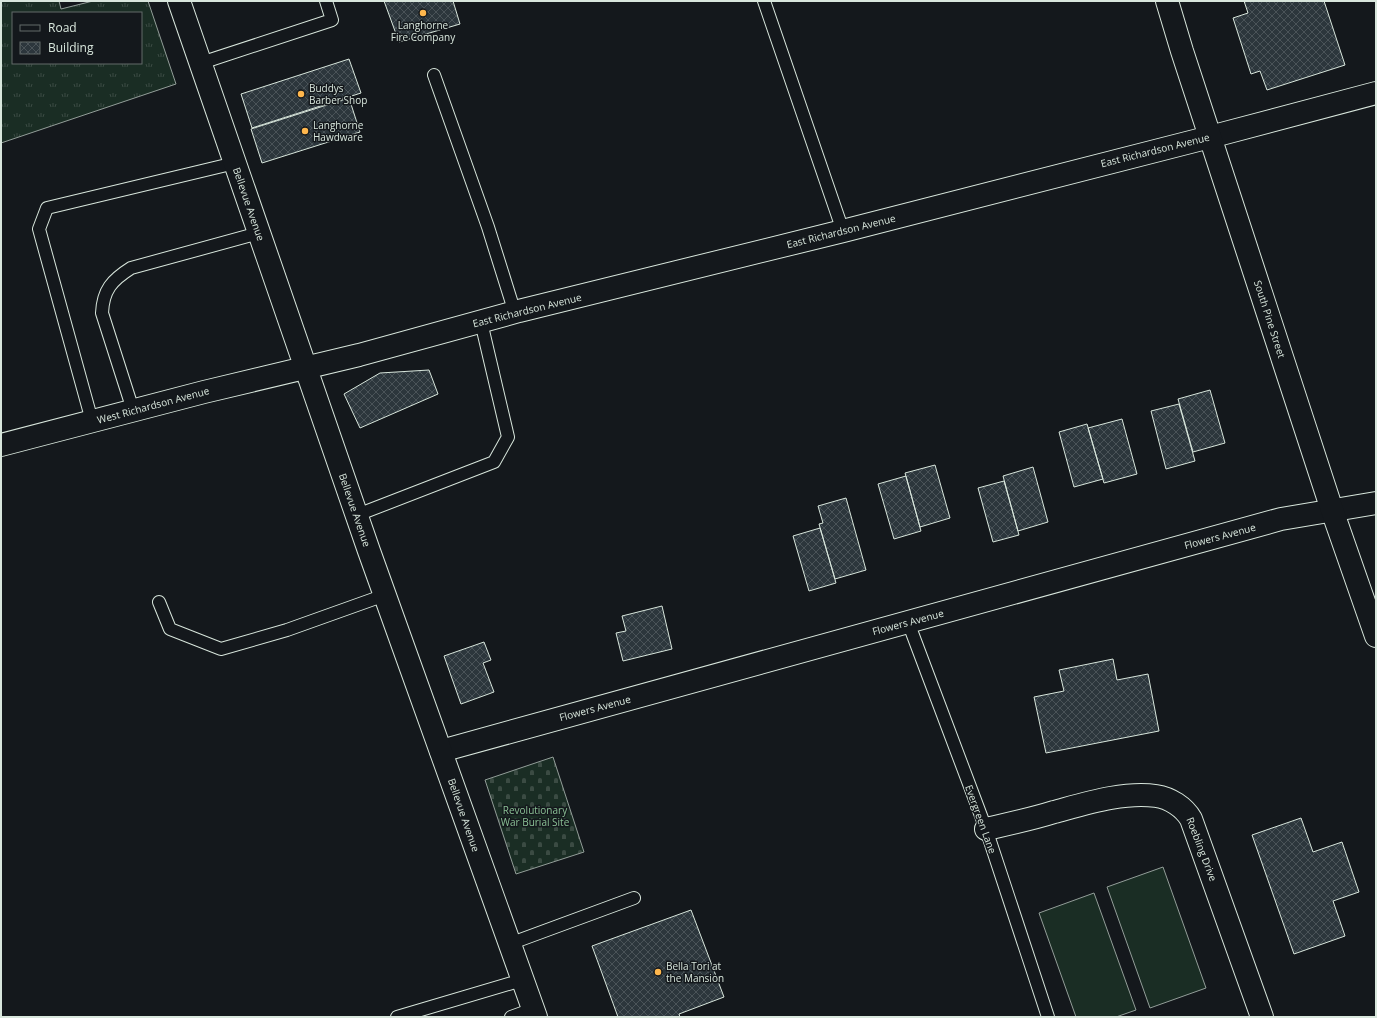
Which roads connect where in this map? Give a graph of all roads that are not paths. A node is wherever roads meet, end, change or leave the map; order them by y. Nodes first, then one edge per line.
1 (179, 1) edge
2 (326, 1) edge
3 (764, 1) edge
4 (1167, 1) edge
5 (201, 63) junction
6 (434, 76) dead end
7 (1376, 93) edge
8 (1210, 137) junction
9 (235, 163) junction
10 (843, 231) junction
11 (259, 233) junction
12 (515, 313) junction
13 (481, 322) junction
14 (306, 367) junction
15 (133, 410) junction
16 (92, 421) junction
17 (1, 445) edge
18 (1376, 503) edge
19 (1332, 510) junction
20 (357, 516) junction
21 (385, 595) junction
22 (159, 602) dead end
23 (908, 622) junction
24 (1376, 636) edge
25 (441, 751) junction
26 (986, 829) junction
27 (634, 898) dead end
28 (508, 944) junction
29 (522, 980) junction
30 (535, 1013) edge
31 (397, 1017) edge
32 (510, 1017) edge
33 (1048, 1017) edge
34 (1262, 1017) edge

1 - 5 street, Bellevue Avenue
2 - 5 lane
3 - 10 lane
4 - 8 street, South Pine Street
5 - 9 street, Bellevue Avenue
6 - 12 lane
7 - 8 street, East Richardson Avenue
8 - 10 street, East Richardson Avenue
8 - 19 street, South Pine Street
9 - 11 street, Bellevue Avenue
9 - 16 lane
10 - 12 street, East Richardson Avenue
11 - 14 street, Bellevue Avenue
11 - 15 lane
12 - 13 street, East Richardson Avenue
13 - 14 street, East Richardson Avenue
13 - 20 lane
14 - 15 street, West Richardson Avenue
14 - 20 street, Bellevue Avenue
15 - 16 street, West Richardson Avenue
16 - 17 street, West Richardson Avenue
18 - 19 street, Flowers Avenue
19 - 23 street, Flowers Avenue
19 - 24 street, South Pine Street
20 - 21 street, Bellevue Avenue
21 - 22 lane
21 - 25 street, Bellevue Avenue
23 - 25 street, Flowers Avenue
23 - 26 lane, Evergreen Lane
25 - 28 street, Bellevue Avenue
26 - 33 lane, Evergreen Lane
26 - 34 street, Roebling Drive
27 - 28 lane
28 - 29 street, Bellevue Avenue
29 - 30 street, Bellevue Avenue
29 - 31 lane
30 - 32 lane

